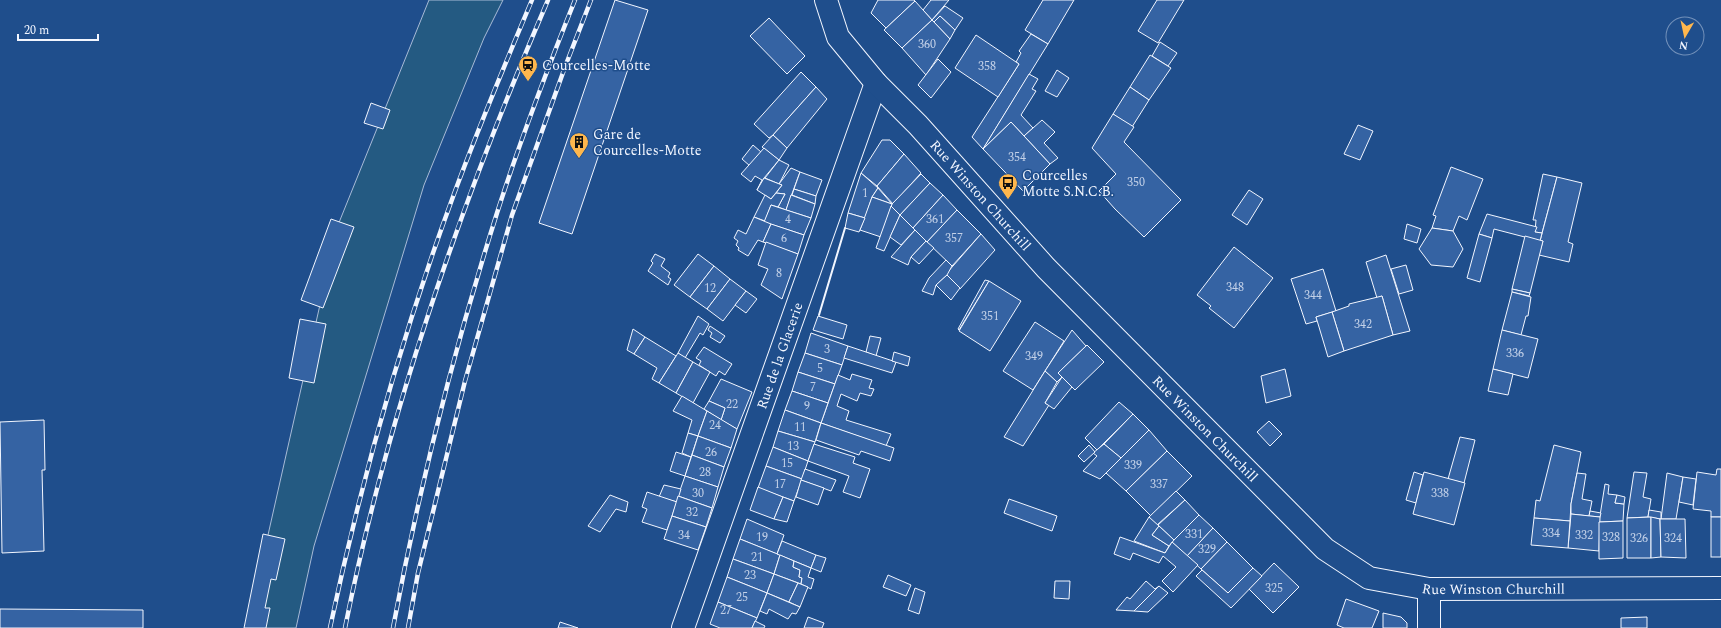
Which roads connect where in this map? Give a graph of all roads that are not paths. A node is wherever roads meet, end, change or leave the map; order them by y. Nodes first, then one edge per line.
1 (826, 0) edge
2 (876, 83) junction
3 (1721, 588) edge
4 (1429, 589) junction
5 (684, 628) edge
6 (1429, 628) edge

1 - 2 main road, Rue Winston Churchill
2 - 4 main road, Rue Winston Churchill
2 - 5 main road, Rue de la Glacerie
3 - 4 main road, Rue Winston Churchill
4 - 6 main road

